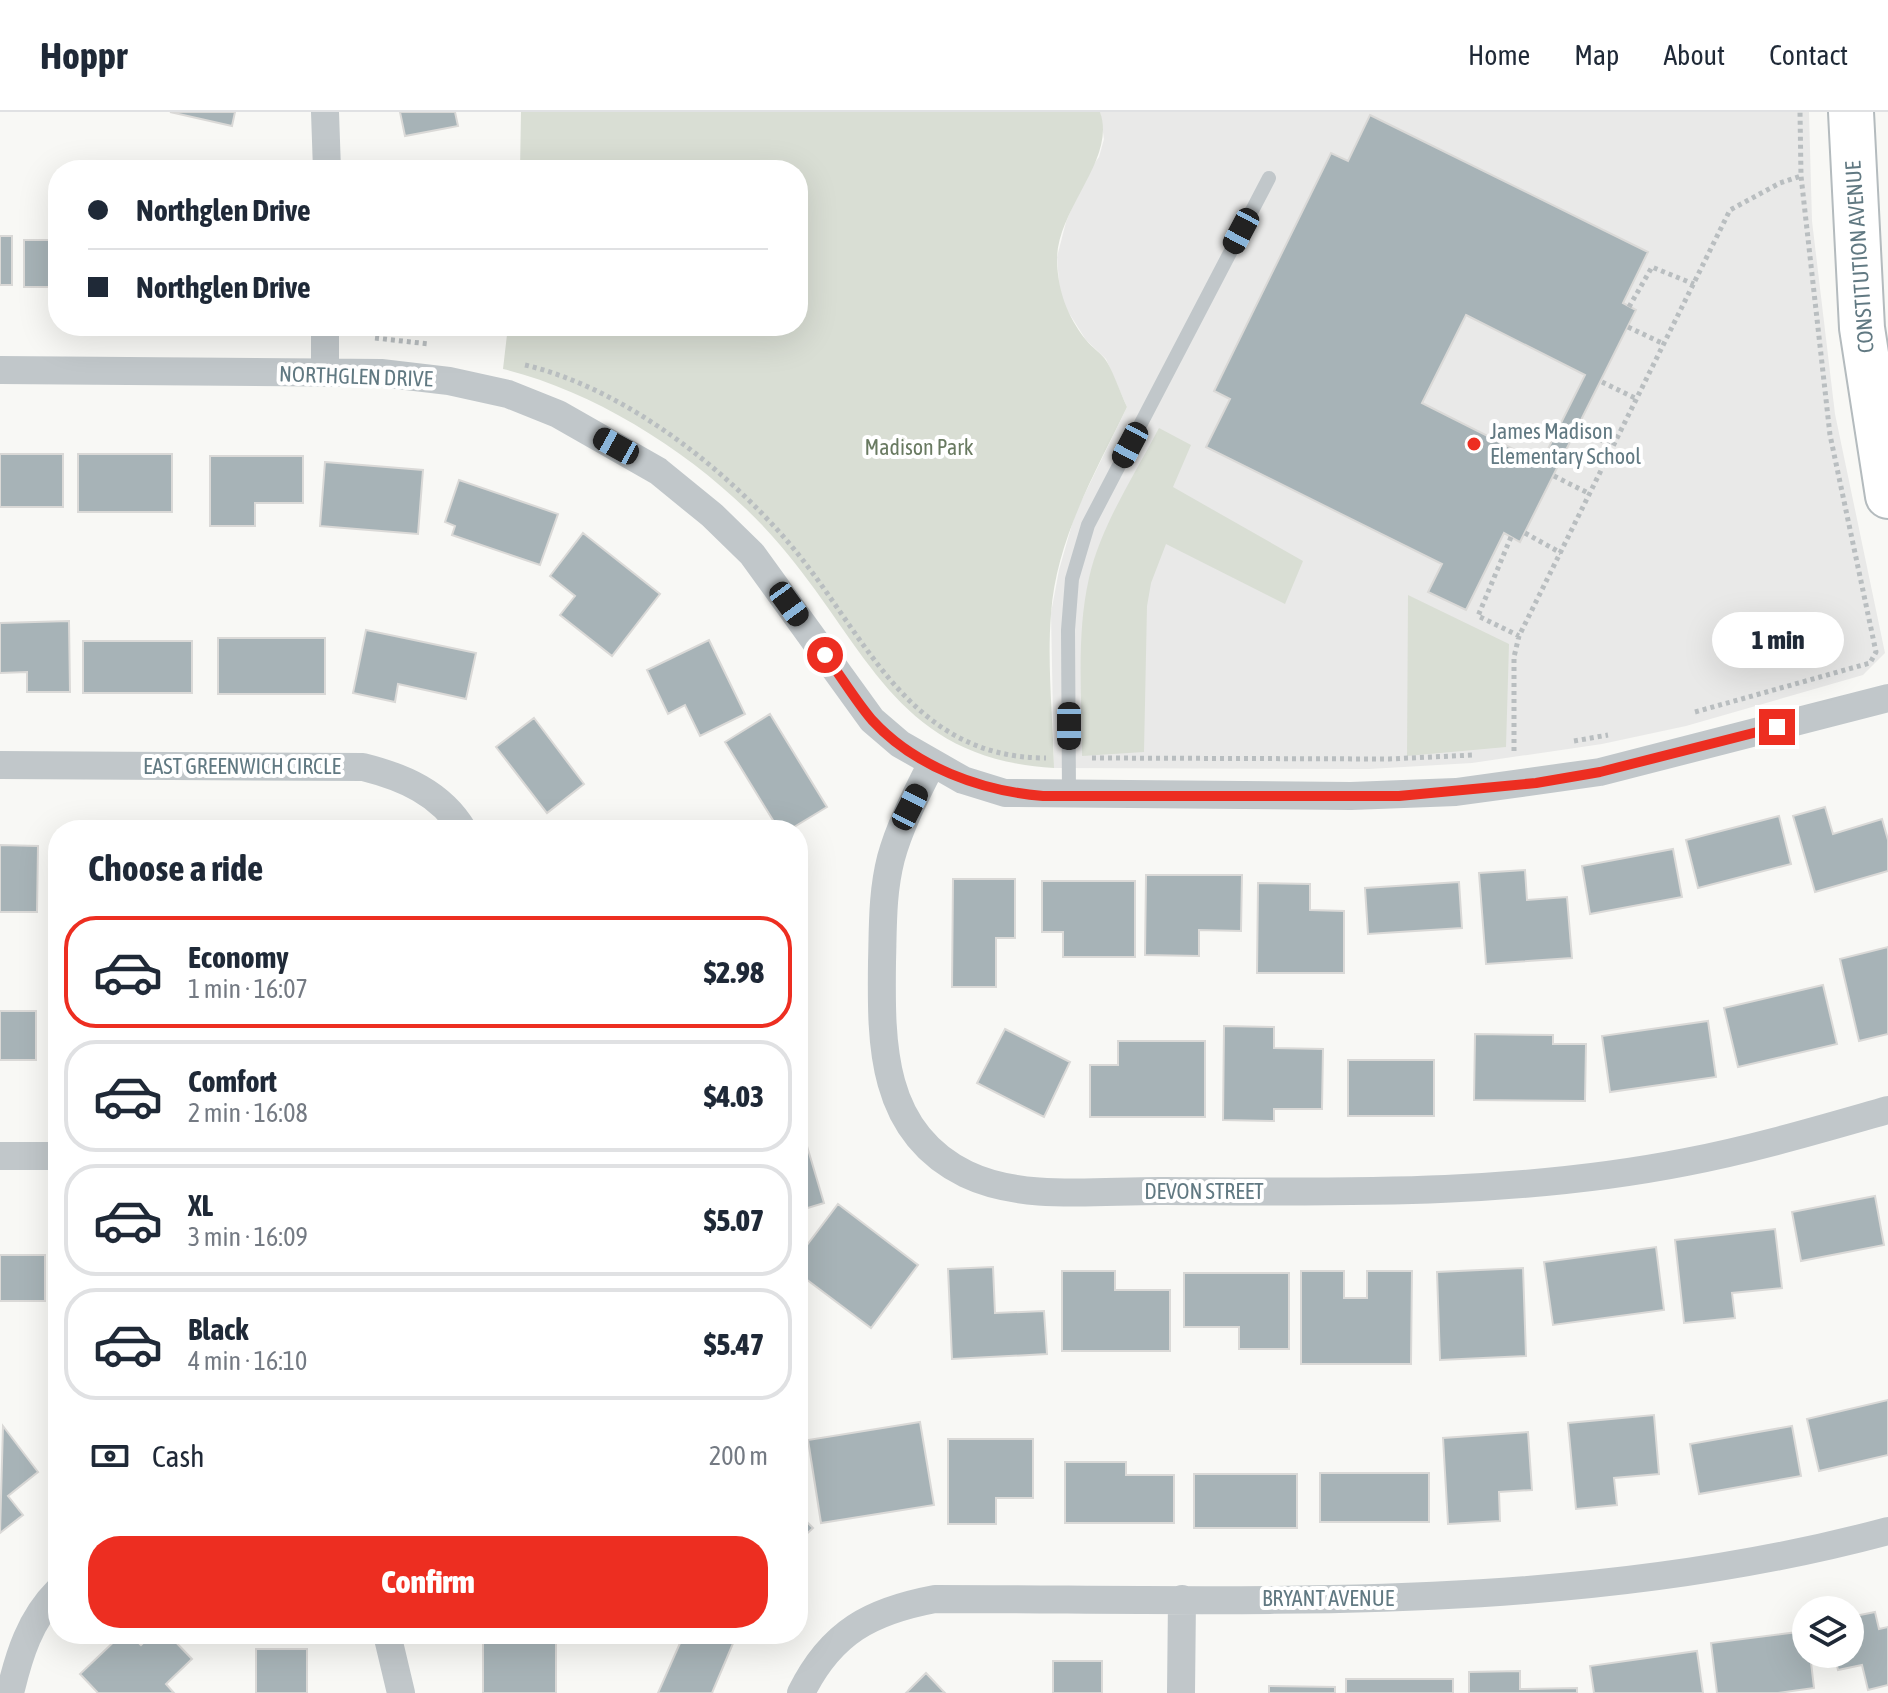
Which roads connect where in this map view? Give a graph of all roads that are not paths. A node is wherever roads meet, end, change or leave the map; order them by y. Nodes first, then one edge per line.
1 (325, 112) edge
2 (1851, 112) edge
3 (327, 160) edge
4 (1269, 178) dead end
5 (325, 336) edge
6 (0, 370) edge
7 (325, 373) junction
8 (1888, 496) edge
9 (1888, 698) edge
10 (932, 763) junction
11 (0, 765) edge
12 (1069, 796) junction
13 (454, 820) edge
14 (1888, 1110) edge
15 (0, 1156) edge
16 (48, 1156) edge
17 (1888, 1531) edge
18 (1182, 1599) junction
19 (48, 1602) edge
20 (389, 1644) edge
21 (10, 1693) edge
22 (401, 1693) edge
23 (801, 1693) edge
24 (1181, 1693) edge

1 - 3 street
2 - 8 main road, CONSTITUTION AVENUE
4 - 12 lane
5 - 7 street
6 - 7 street, NORTHGLEN DRIVE
7 - 10 street, NORTHGLEN DRIVE
9 - 12 street, NORTHGLEN DRIVE
10 - 12 street, NORTHGLEN DRIVE
10 - 14 street, DEVON STREET
11 - 13 street, EAST GREENWICH CIRCLE
15 - 16 street
17 - 18 street, BRYANT AVENUE
18 - 23 street, BRYANT AVENUE
18 - 24 street
19 - 21 street
20 - 22 street

